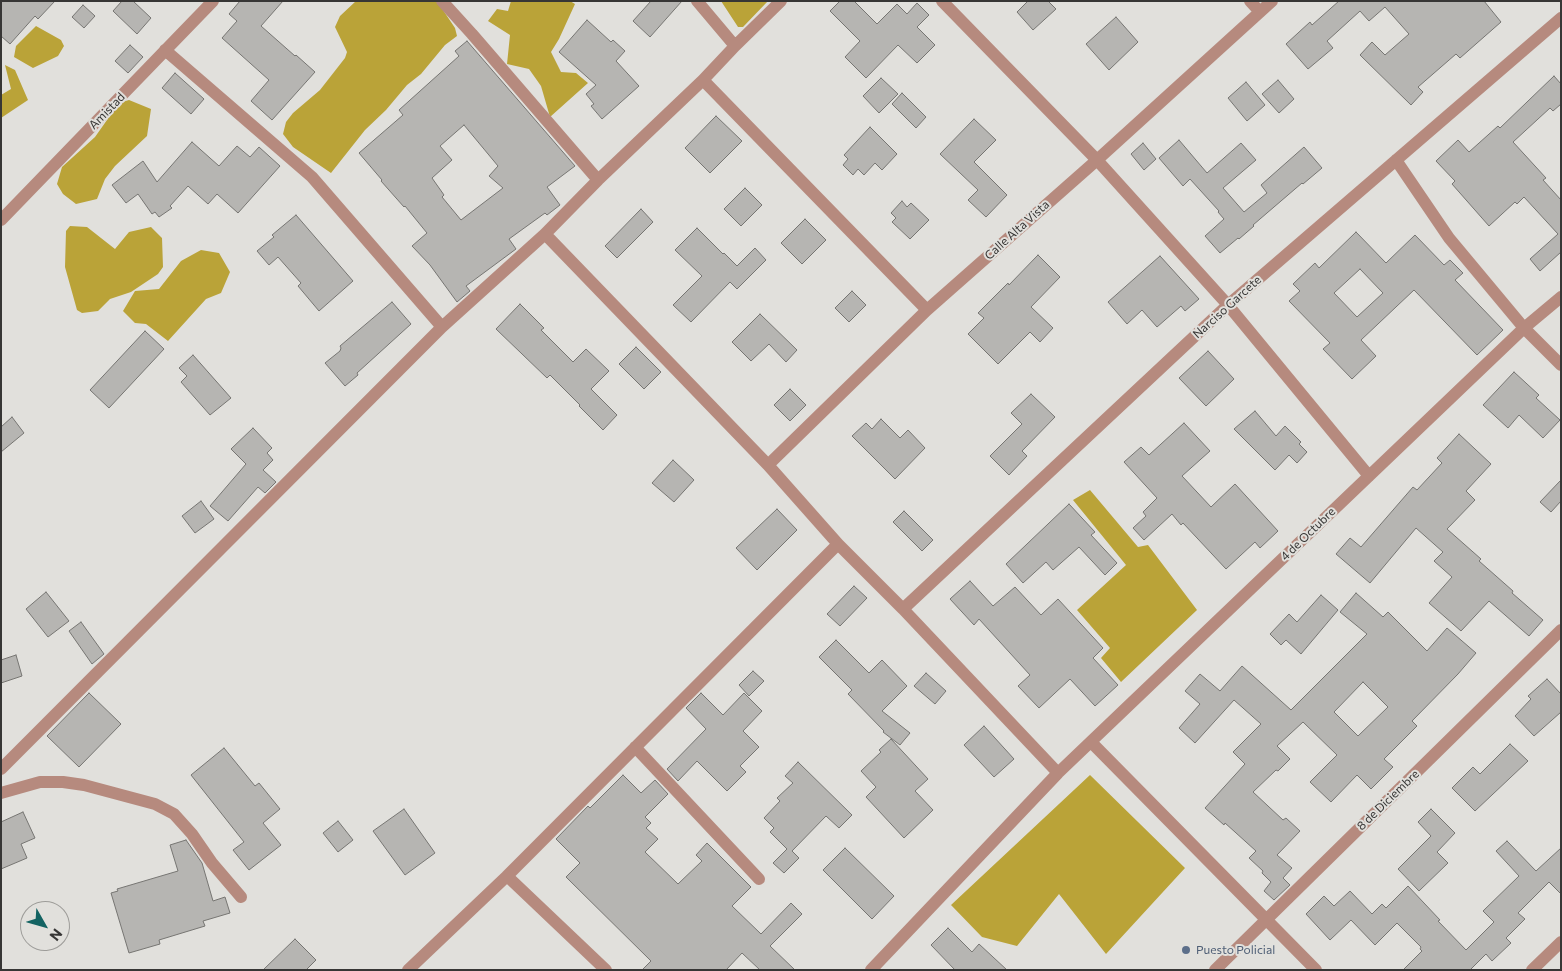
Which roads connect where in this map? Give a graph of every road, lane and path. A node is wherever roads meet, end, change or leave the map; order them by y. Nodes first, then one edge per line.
1 (213, 1) edge
2 (442, 1) edge
3 (697, 1) edge
4 (781, 1) edge
5 (942, 1) edge
6 (1250, 1) edge
7 (1272, 1) edge
8 (1260, 12) junction
9 (1561, 18) edge
10 (735, 46) junction
11 (165, 50) junction
12 (703, 80) junction
13 (1097, 160) junction
14 (1396, 160) junction
15 (598, 180) junction
16 (1, 220) edge
17 (545, 234) junction
18 (1561, 297) edge
19 (1228, 305) junction
20 (927, 310) junction
21 (442, 327) junction
22 (1524, 328) junction
23 (1561, 365) edge
24 (768, 466) junction
25 (1369, 476) junction
26 (838, 544) junction
27 (903, 609) junction
28 (1561, 630) edge
29 (1091, 742) junction
30 (635, 747) junction
31 (1, 769) edge
32 (1058, 773) junction
33 (1, 793) edge
34 (507, 876) junction
35 (759, 880) dead end
36 (241, 897) dead end
37 (1266, 919) junction
38 (1561, 942) edge
39 (408, 970) edge
40 (606, 970) edge
41 (871, 970) edge
42 (1215, 970) edge
43 (1316, 970) edge
44 (1532, 970) edge

1 - 11 street, Amistad
2 - 15 street
3 - 10 street
4 - 10 street
5 - 13 street
6 - 8 street
7 - 8 street, Calle Alta Vista
8 - 13 street, Calle Alta Vista
9 - 14 street, Narciso Garcete
10 - 12 street
11 - 16 street, Amistad
11 - 21 street
12 - 15 street
12 - 20 street
13 - 19 street
13 - 20 street, Calle Alta Vista
14 - 19 street, Narciso Garcete
14 - 22 street
15 - 17 street
17 - 21 street
17 - 24 street
18 - 22 street, 4 de Octubre
19 - 25 street
19 - 27 street, Narciso Garcete
20 - 24 street, Calle Alta Vista
21 - 31 street
22 - 23 street
22 - 25 street, 4 de Octubre
24 - 26 street
25 - 29 street, 4 de Octubre
26 - 27 street
26 - 30 street
27 - 32 street
28 - 37 street, 8 de Diciembre
29 - 32 street, 4 de Octubre
29 - 37 street
30 - 34 street
30 - 35 street
32 - 41 street, 4 de Octubre
33 - 36 street
34 - 39 street
34 - 40 street
37 - 42 street, 8 de Diciembre
37 - 43 street
38 - 44 street

